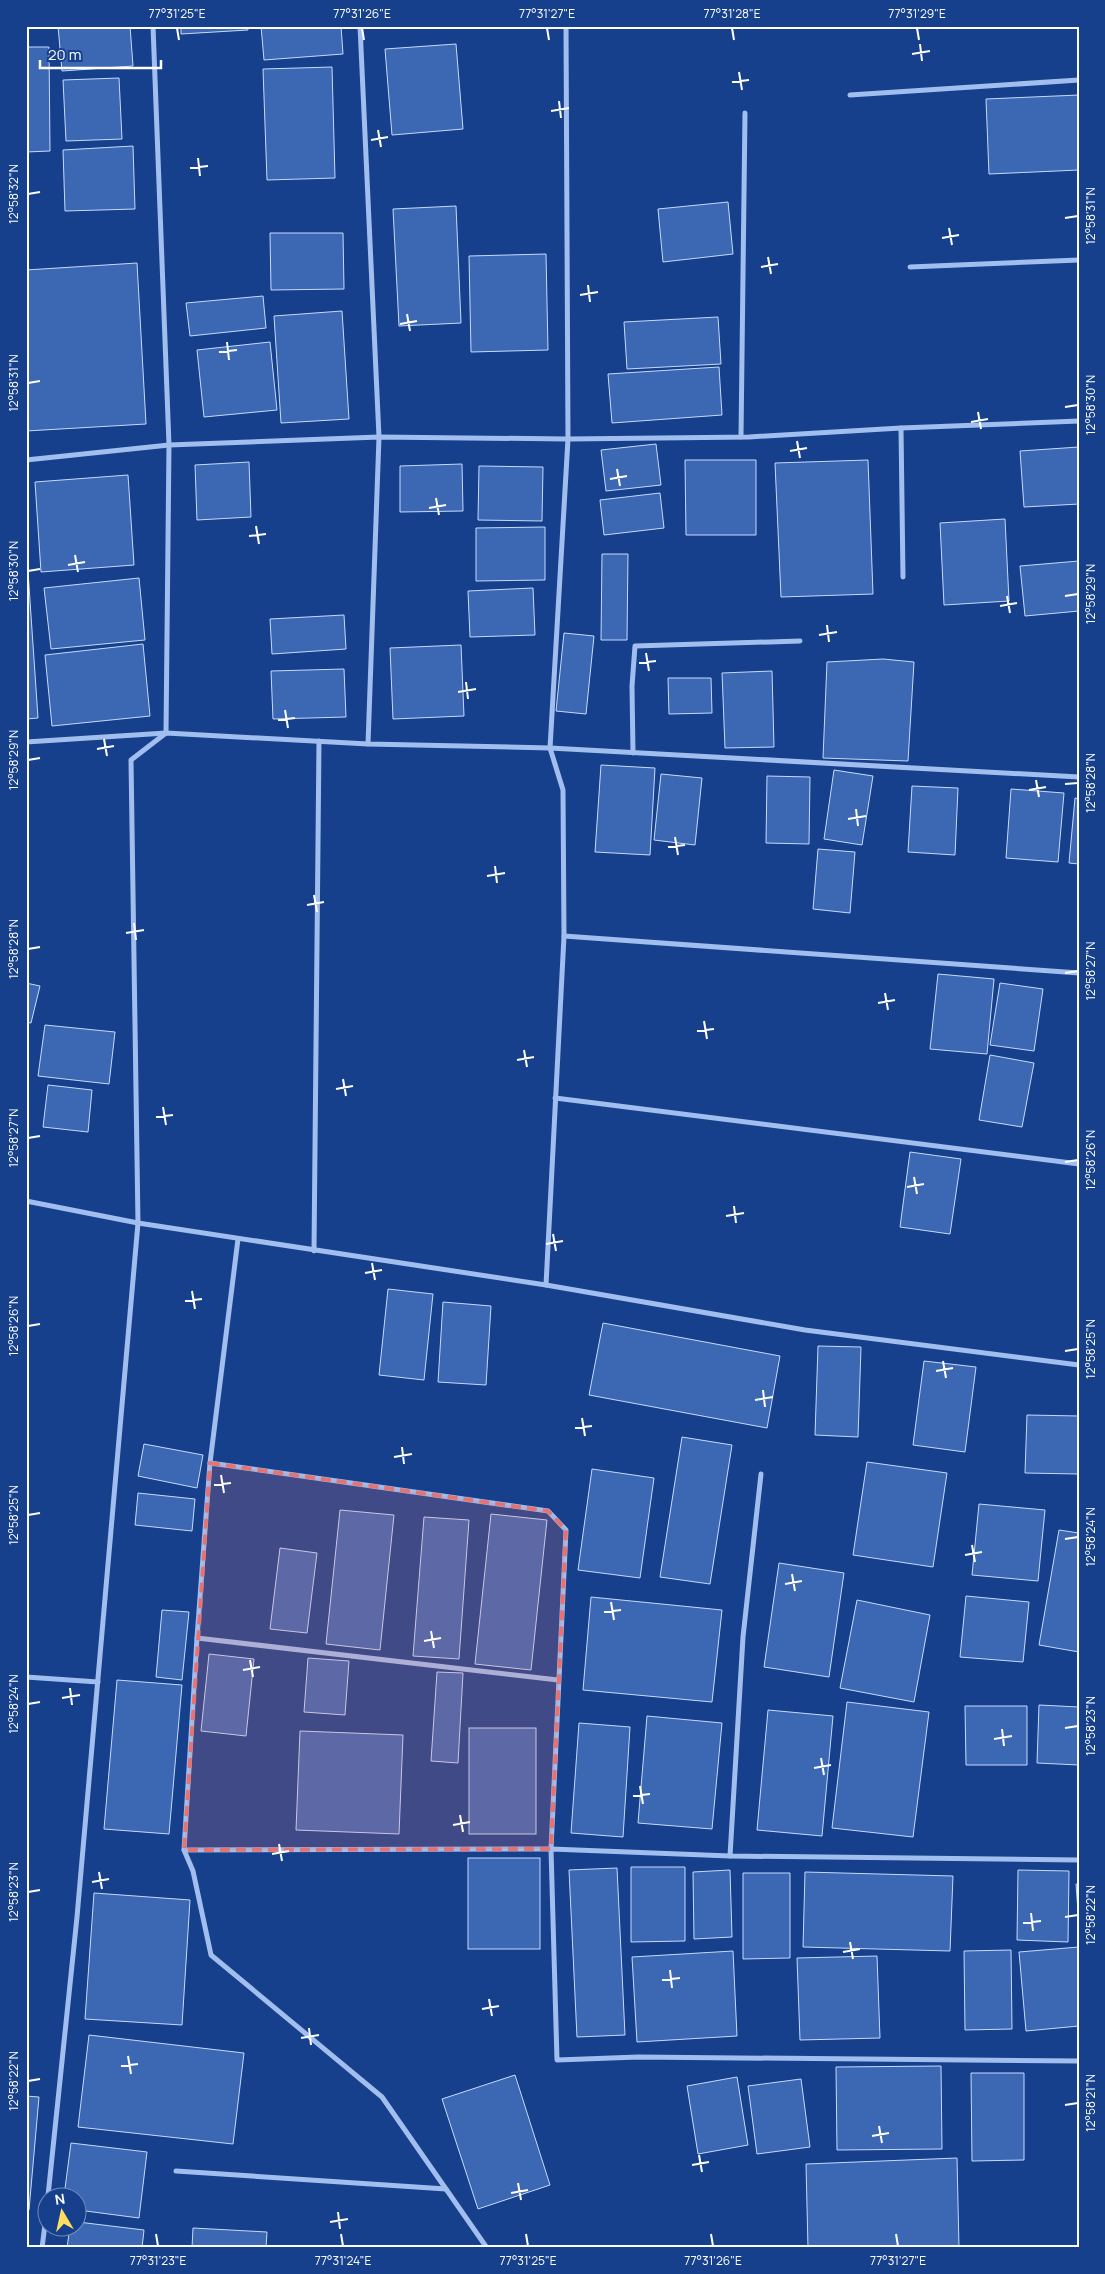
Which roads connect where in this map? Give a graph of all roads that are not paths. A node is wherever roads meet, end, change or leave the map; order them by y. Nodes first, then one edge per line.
1 (153, 26) edge
2 (360, 26) edge
3 (566, 26) edge
4 (1079, 80) edge
5 (850, 95) dead end
6 (745, 113) dead end
7 (1079, 260) edge
8 (910, 267) dead end
9 (1079, 422) edge
10 (901, 428) junction
11 (379, 437) junction
12 (741, 437) junction
13 (568, 439) junction
14 (169, 445) junction
15 (26, 460) edge
16 (903, 578) dead end
17 (800, 641) dead end
18 (166, 733) junction
19 (319, 741) junction
20 (26, 742) edge
21 (368, 744) junction
22 (550, 748) junction
23 (633, 753) junction
24 (1079, 777) edge
25 (564, 936) junction
26 (1079, 973) edge
27 (556, 1098) junction
28 (1079, 1164) edge
29 (26, 1201) edge
30 (138, 1223) junction
31 (238, 1239) junction
32 (314, 1251) junction
33 (546, 1286) junction
34 (1079, 1365) edge
35 (210, 1463) junction
36 (761, 1474) dead end
37 (197, 1638) junction
38 (26, 1677) edge
39 (558, 1680) junction
40 (98, 1682) junction
41 (551, 1848) junction
42 (184, 1850) junction
43 (730, 1856) junction
44 (1079, 1860) edge
45 (1079, 2061) edge
46 (176, 2171) dead end
47 (49, 2186) edge
48 (446, 2189) junction
49 (487, 2248) edge

1 - 14 street
2 - 11 street
3 - 13 street
4 - 5 street
6 - 12 street
7 - 8 street
9 - 10 street
10 - 12 street
10 - 16 street
11 - 13 street
11 - 14 street
11 - 21 street
12 - 13 street
13 - 22 street
14 - 15 street
14 - 18 street
17 - 23 street
18 - 19 street
18 - 20 street
18 - 30 street
19 - 21 street
19 - 32 street
21 - 22 street
22 - 23 street
22 - 25 street
23 - 24 street
25 - 26 street
25 - 27 street
27 - 28 street
27 - 33 street
29 - 30 street
30 - 31 street
30 - 40 street
31 - 32 street
31 - 35 street
32 - 33 street
33 - 34 street
35 - 37 street
35 - 39 street
36 - 43 street
37 - 39 street
37 - 42 street
38 - 40 street
39 - 41 street
40 - 47 street
41 - 42 street
41 - 43 street
41 - 45 street
42 - 48 street
43 - 44 street
46 - 48 street
48 - 49 street

